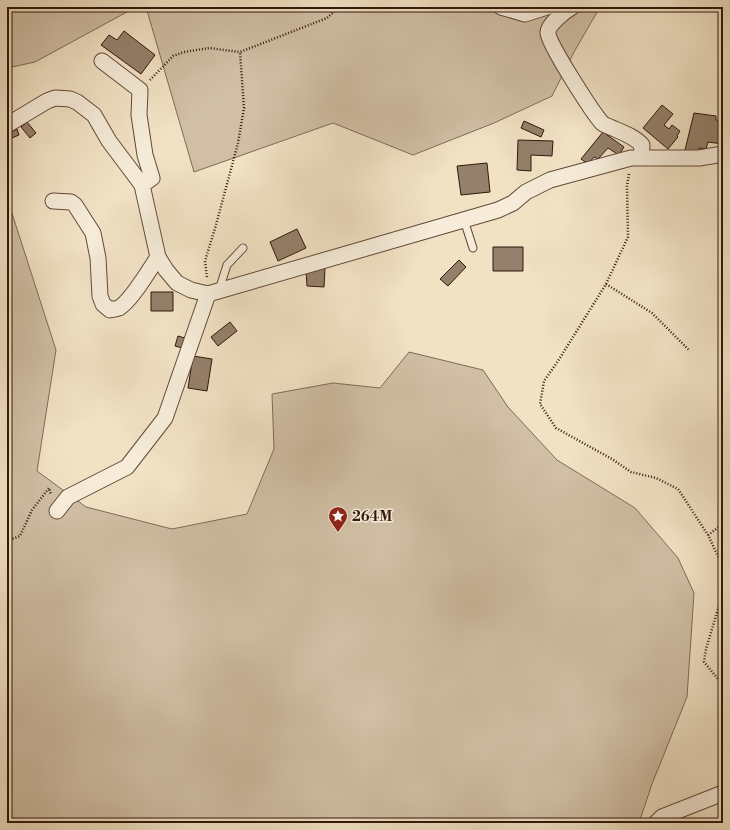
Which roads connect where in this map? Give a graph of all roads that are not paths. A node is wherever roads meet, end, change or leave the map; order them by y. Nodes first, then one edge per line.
1 (501, 7) edge
2 (547, 7) edge
3 (572, 7) edge
4 (102, 61) dead end
5 (7, 125) edge
6 (723, 154) edge
7 (636, 158) junction
8 (142, 185) junction
9 (53, 201) dead end
10 (464, 220) junction
11 (243, 248) dead end
12 (473, 248) dead end
13 (158, 257) junction
14 (214, 292) junction
15 (57, 511) road end
16 (723, 793) edge
17 (656, 823) edge

1 - 2 street
3 - 7 street
4 - 8 street
5 - 8 street
6 - 7 street
7 - 10 street
8 - 13 street
9 - 13 street
10 - 12 lane
10 - 14 street
11 - 14 lane
13 - 14 street
14 - 15 street
16 - 17 street

